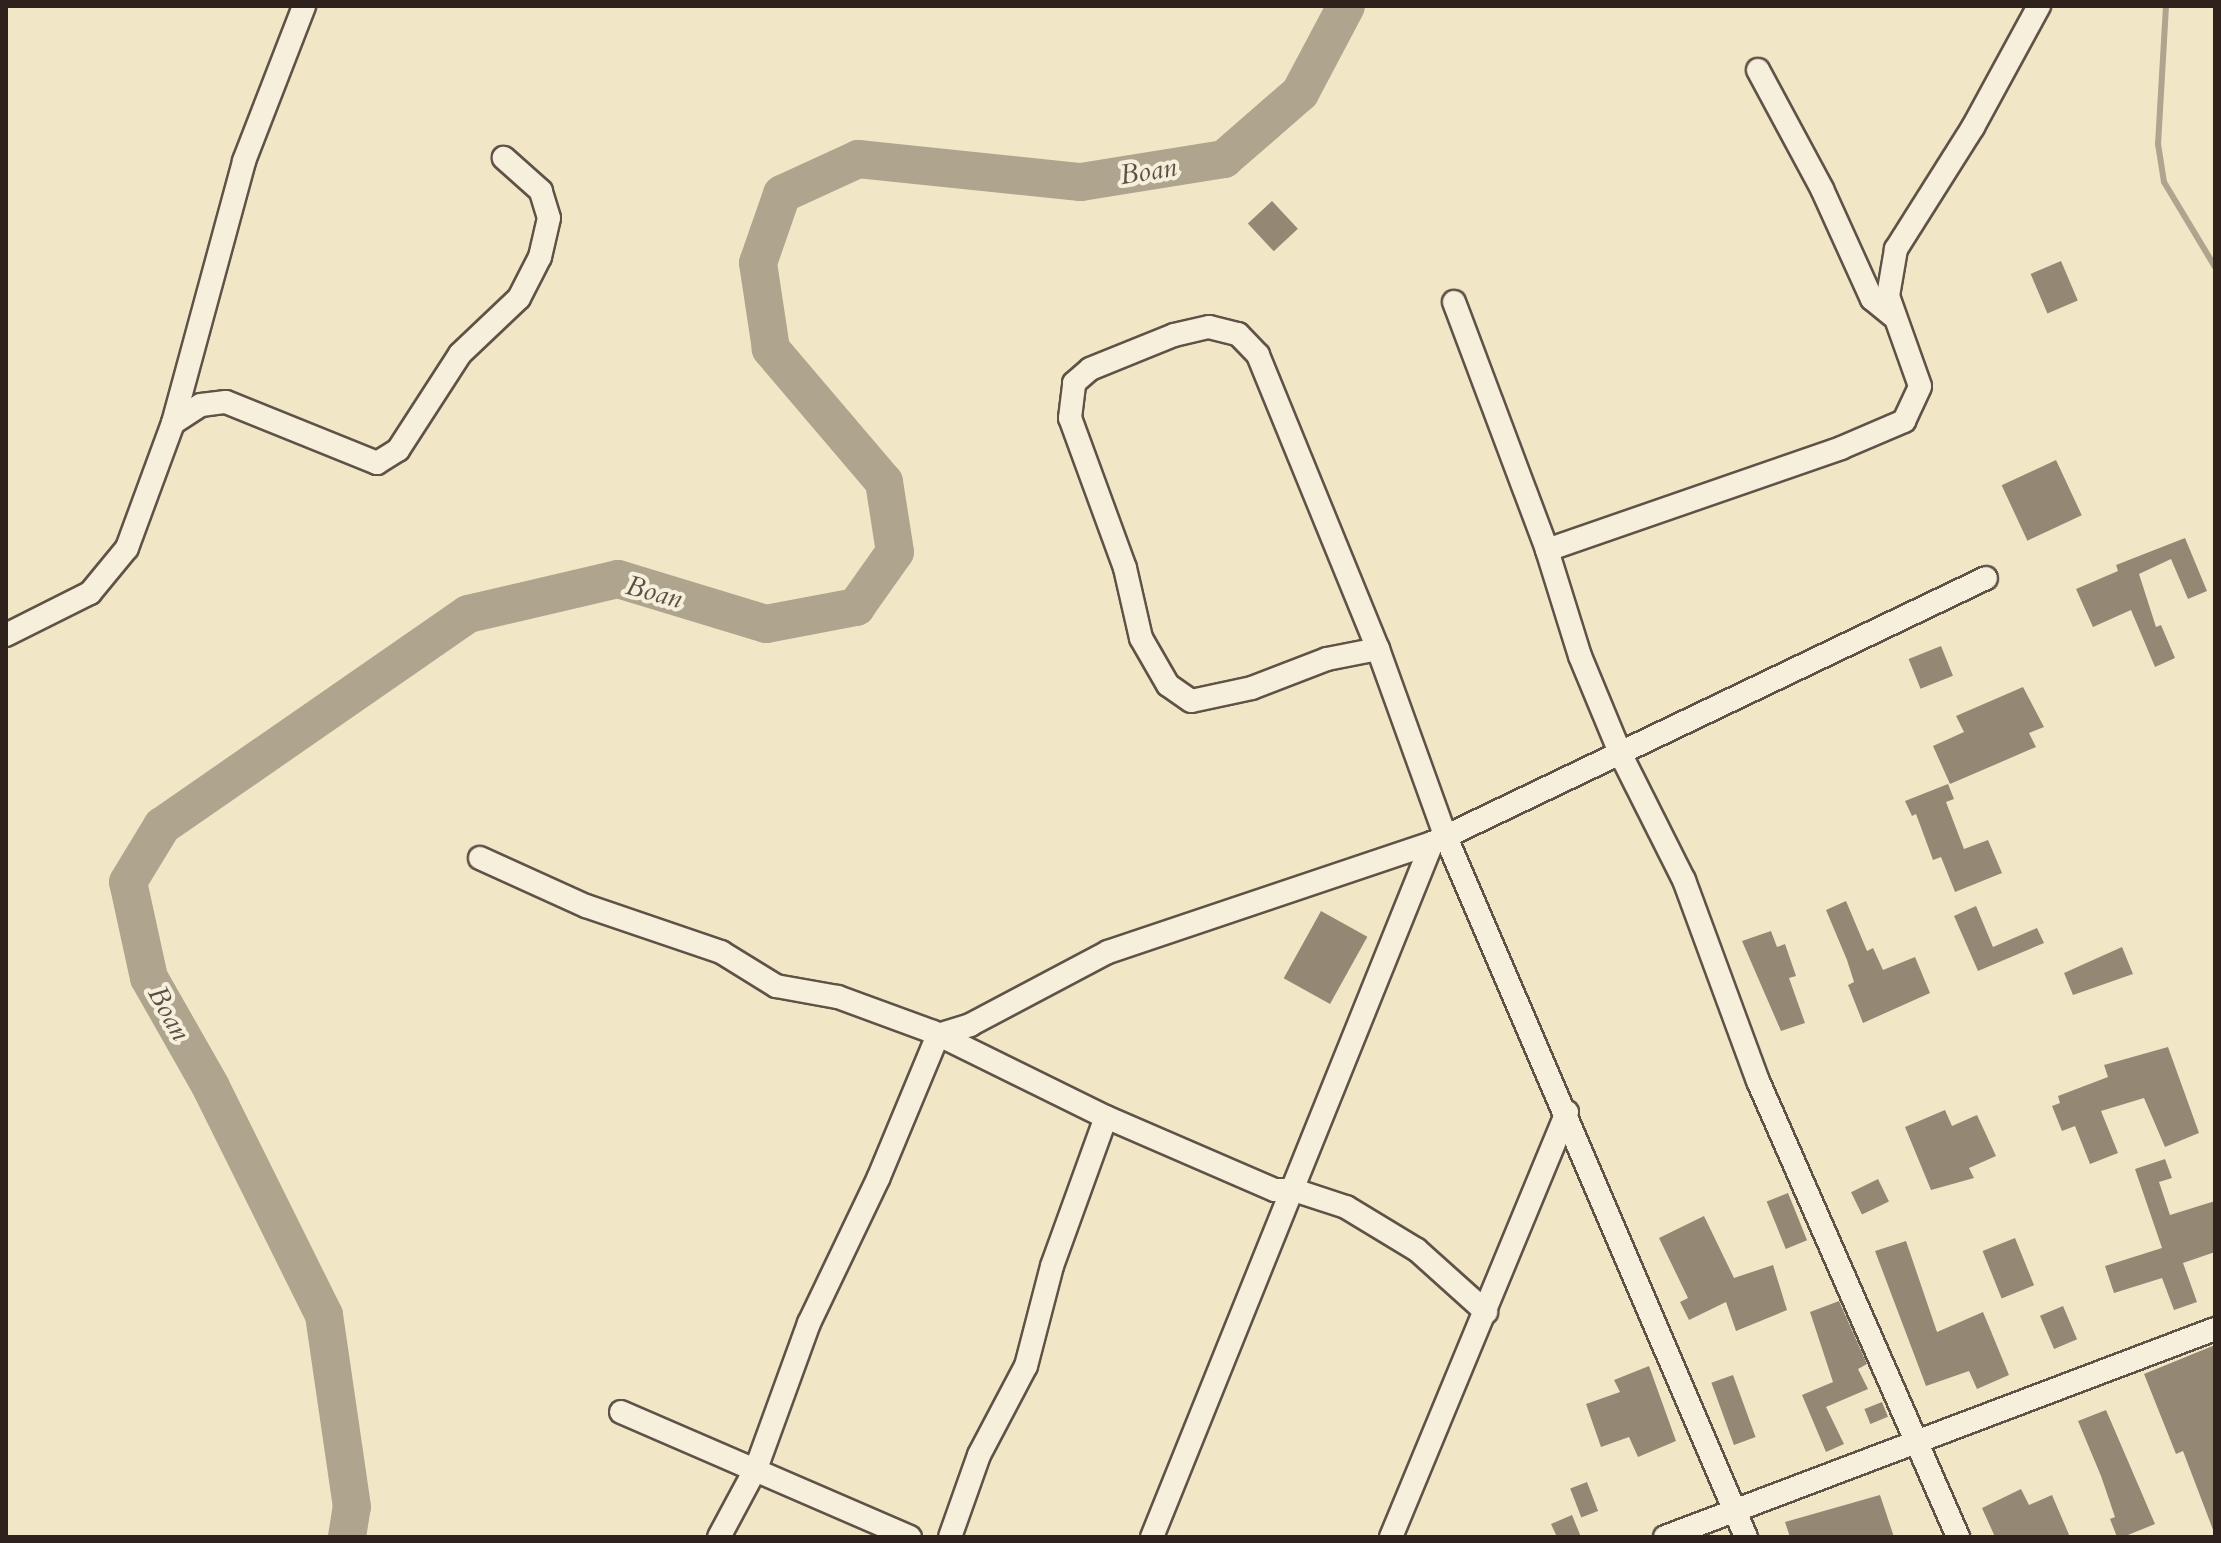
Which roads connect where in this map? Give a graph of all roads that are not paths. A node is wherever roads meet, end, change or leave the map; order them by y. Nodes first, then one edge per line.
1 (304, 6) edge
2 (2039, 6) edge
3 (1758, 70) dead end
4 (504, 158) dead end
5 (1454, 302) dead end
6 (1892, 315) junction
7 (173, 423) junction
8 (1547, 550) junction
9 (1986, 578) dead end
10 (6, 635) edge
11 (1378, 649) junction
12 (1621, 755) junction
13 (1438, 839) junction
14 (480, 858) dead end
15 (938, 1035) junction
16 (1567, 1112) junction
17 (1106, 1117) junction
18 (1294, 1190) junction
19 (1486, 1312) junction
20 (2215, 1329) edge
21 (621, 1412) dead end
22 (1918, 1438) junction
23 (757, 1466) junction
24 (1734, 1509) junction
25 (719, 1537) edge
26 (910, 1537) edge
27 (950, 1537) edge
28 (1152, 1537) edge
29 (1391, 1537) edge
30 (1665, 1537) edge
31 (1746, 1537) edge
32 (1958, 1537) edge

1 - 7 street
2 - 6 street
3 - 6 street
4 - 7 street
5 - 8 street
6 - 8 street
7 - 10 street
8 - 12 street
9 - 12 street
11 - 11 street
11 - 13 street
12 - 13 street
12 - 22 street
13 - 15 street
13 - 16 street
13 - 18 street
14 - 15 street
15 - 17 street
15 - 23 street
16 - 19 street
16 - 24 street
17 - 18 street
17 - 27 street
18 - 19 street
18 - 28 street
19 - 29 street
20 - 22 street
21 - 23 street
22 - 24 street
22 - 32 street
23 - 25 street
23 - 26 street
24 - 30 street
24 - 31 street

